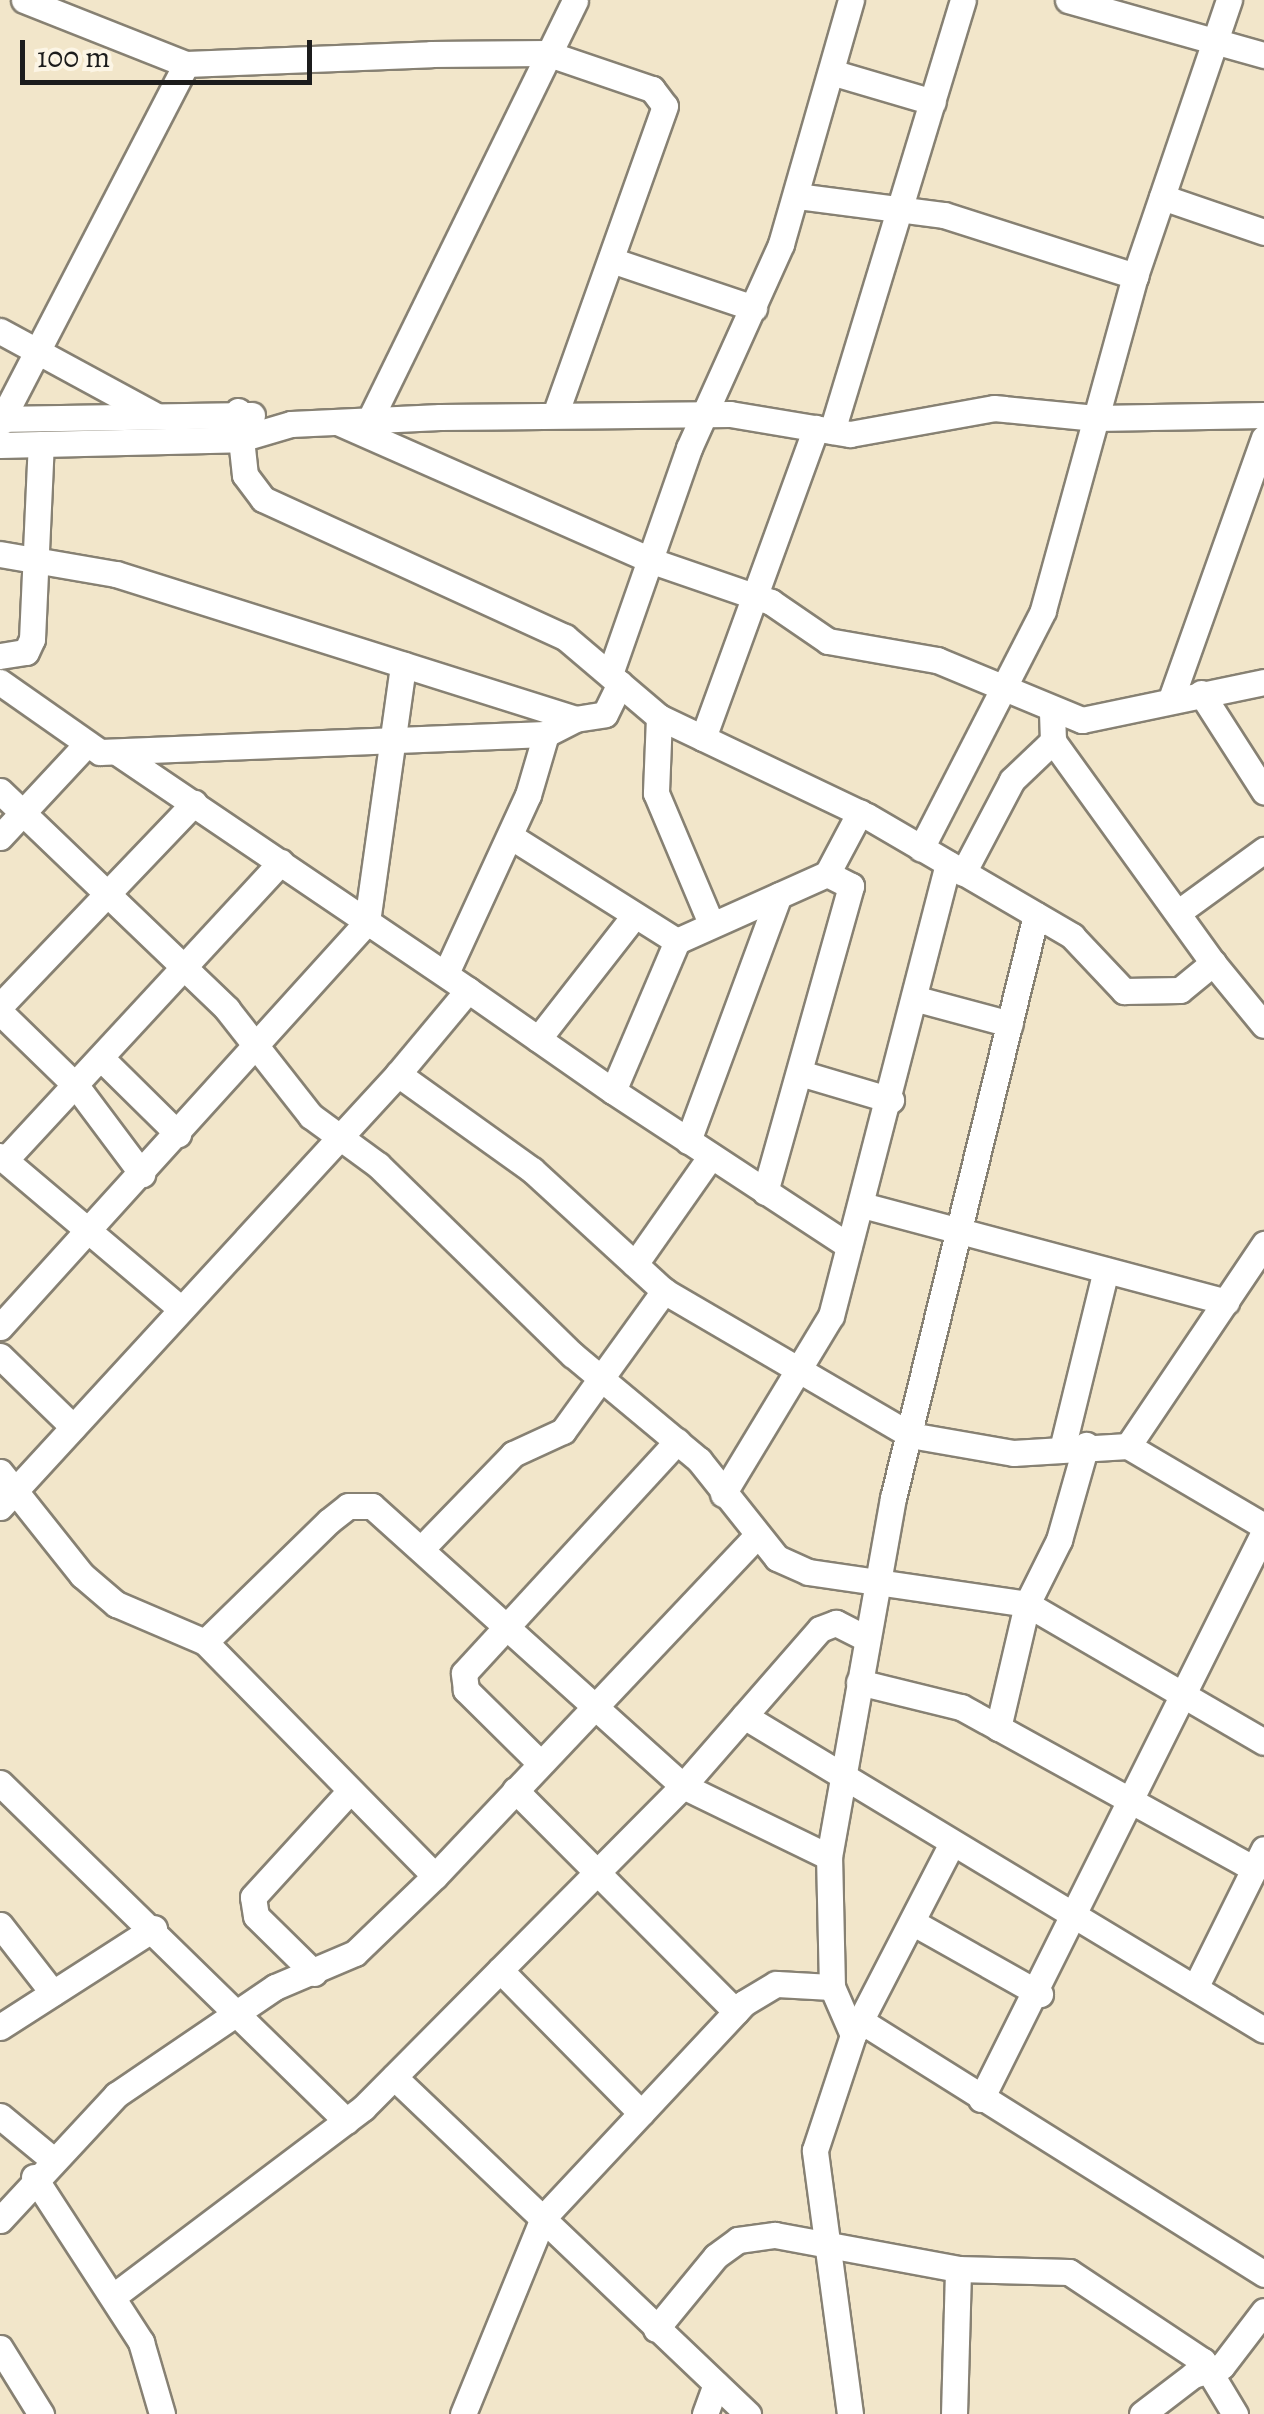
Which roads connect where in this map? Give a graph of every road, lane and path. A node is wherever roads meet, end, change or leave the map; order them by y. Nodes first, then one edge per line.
1 (24, 0) edge
2 (575, 0) edge
3 (851, 0) edge
4 (963, 0) edge
5 (1068, 0) edge
6 (1228, 0) edge
7 (1215, 41) junction
8 (546, 53) junction
9 (1264, 54) edge
10 (186, 64) junction
11 (831, 72) junction
12 (933, 102) junction
13 (796, 196) junction
14 (1162, 196) junction
15 (897, 208) junction
16 (1264, 232) edge
17 (612, 260) junction
18 (1135, 276) junction
19 (754, 308) junction
20 (0, 331) edge
21 (34, 346) junction
22 (238, 411) junction
23 (153, 414) junction
24 (554, 415) junction
25 (1264, 415) edge
26 (706, 416) junction
27 (1096, 418) junction
28 (370, 419) junction
29 (335, 420) junction
30 (0, 421) edge
31 (291, 424) junction
32 (824, 429) junction
33 (1264, 438) edge
34 (240, 439) junction
35 (41, 444) junction
36 (0, 445) edge
37 (38, 553) junction
38 (0, 554) edge
39 (655, 562) junction
40 (759, 597) junction
41 (0, 656) edge
42 (403, 665) junction
43 (615, 677) junction
44 (0, 682) edge
45 (1264, 682) edge
46 (1003, 688) junction
47 (1201, 693) junction
48 (1171, 699) junction
49 (1052, 710) junction
50 (659, 717) junction
51 (575, 719) junction
52 (546, 734) junction
53 (703, 738) junction
54 (1052, 741) junction
55 (389, 744) junction
56 (84, 747) junction
57 (118, 753) junction
58 (0, 791) edge
59 (1264, 791) edge
60 (194, 803) junction
61 (22, 811) junction
62 (860, 812) junction
63 (0, 836) edge
64 (510, 836) junction
65 (921, 848) junction
66 (1264, 850) edge
67 (281, 862) junction
68 (956, 868) junction
69 (827, 874) junction
70 (108, 894) junction
71 (779, 895) junction
72 (1180, 911) junction
73 (635, 915) junction
74 (1036, 915) junction
75 (710, 920) junction
76 (368, 922) junction
77 (677, 940) junction
78 (1212, 962) junction
79 (184, 968) junction
80 (447, 971) junction
81 (468, 990) junction
82 (917, 998) junction
83 (0, 1009) edge
84 (1010, 1024) junction
85 (1263, 1024) edge
86 (538, 1039) junction
87 (254, 1049) junction
88 (102, 1059) junction
89 (800, 1073) junction
90 (398, 1074) junction
91 (77, 1087) junction
92 (613, 1091) junction
93 (891, 1100) junction
94 (178, 1134) junction
95 (335, 1135) junction
96 (688, 1141) junction
97 (711, 1156) junction
98 (2, 1158) edge
99 (142, 1174) junction
100 (765, 1192) junction
101 (862, 1205) junction
102 (92, 1228) junction
103 (962, 1230) junction
104 (1264, 1244) edge
105 (849, 1246) junction
106 (635, 1264) junction
107 (1106, 1270) junction
108 (664, 1291) junction
109 (1226, 1302) junction
110 (180, 1309) junction
111 (0, 1327) edge
112 (0, 1356) edge
113 (802, 1375) junction
114 (600, 1377) junction
115 (73, 1428) junction
116 (910, 1434) junction
117 (678, 1441) junction
118 (1128, 1446) junction
119 (1074, 1447) junction
120 (6, 1489) edge
121 (723, 1494) junction
122 (1264, 1529) edge
123 (756, 1536) junction
124 (424, 1546) junction
125 (877, 1584) junction
126 (1027, 1604) junction
127 (504, 1625) junction
128 (867, 1640) junction
129 (205, 1642) junction
130 (859, 1682) junction
131 (1187, 1690) junction
132 (592, 1704) junction
133 (744, 1716) junction
134 (998, 1728) junction
135 (1264, 1742) edge
136 (540, 1762) junction
137 (842, 1782) junction
138 (0, 1783) edge
139 (683, 1786) junction
140 (515, 1790) junction
141 (349, 1792) junction
142 (1133, 1803) junction
143 (952, 1845) junction
144 (830, 1857) junction
145 (596, 1872) junction
146 (435, 1876) junction
147 (1256, 1879) edge
148 (1080, 1918) junction
149 (912, 1922) junction
150 (0, 1924) edge
151 (154, 1928) junction
152 (500, 1970) junction
153 (314, 1973) junction
154 (832, 1988) junction
155 (1195, 1988) junction
156 (53, 1993) junction
157 (1040, 1994) junction
158 (238, 2011) junction
159 (736, 2012) junction
160 (0, 2027) edge
161 (857, 2028) junction
162 (1264, 2030) edge
163 (394, 2077) junction
164 (981, 2100) junction
165 (642, 2113) junction
166 (0, 2116) edge
167 (346, 2122) junction
168 (43, 2168) junction
169 (543, 2218) junction
170 (0, 2220) edge
171 (830, 2251) junction
172 (958, 2269) junction
173 (1264, 2274) edge
174 (116, 2296) junction
175 (1264, 2311) edge
176 (656, 2329) junction
177 (0, 2348) edge
178 (1210, 2373) junction
179 (716, 2384) junction
180 (41, 2414) edge
181 (162, 2414) edge
182 (463, 2414) edge
183 (706, 2414) edge
184 (748, 2414) edge
185 (850, 2414) edge
186 (954, 2414) edge
187 (1142, 2414) edge
188 (1234, 2414) edge

1 - 10 street
2 - 8 street
3 - 11 street
4 - 12 street
5 - 7 street
6 - 7 street
7 - 9 street
7 - 14 street
8 - 10 street
8 - 17 street
8 - 28 street
10 - 21 street
11 - 12 street
11 - 13 street
12 - 15 street
13 - 15 street
13 - 19 street
14 - 16 street
14 - 18 street
15 - 18 street
15 - 32 street
17 - 19 street
17 - 24 street
18 - 27 street
19 - 26 street
20 - 21 street
21 - 23 street
21 - 30 street
22 - 23 street
22 - 31 street
22 - 34 street
23 - 30 street
24 - 26 street
24 - 28 street
25 - 27 street
26 - 32 street
26 - 39 street
27 - 32 street
27 - 46 street
28 - 29 street
29 - 31 street
29 - 39 street
31 - 34 street
32 - 40 street
33 - 48 street
34 - 35 street
34 - 43 street
35 - 36 street
35 - 37 street
37 - 38 street
37 - 41 street
37 - 42 street
39 - 40 street
39 - 43 street
40 - 46 street
40 - 53 street
42 - 51 street
42 - 55 street
43 - 50 street
43 - 51 street
44 - 56 street
45 - 47 street
46 - 49 street
46 - 65 street
47 - 48 street
47 - 59 street
48 - 49 street
49 - 54 street
50 - 53 street
50 - 75 street
51 - 52 street
52 - 55 street
52 - 64 street
53 - 62 street
54 - 68 street
54 - 72 street
55 - 57 street
55 - 76 street
56 - 57 street
56 - 61 street
57 - 60 street
58 - 61 street
60 - 67 street
60 - 70 street
61 - 63 street
61 - 70 street
62 - 65 street
62 - 69 street
64 - 73 street
64 - 80 street
65 - 68 street
66 - 72 street
67 - 76 street
67 - 79 street
68 - 74 street
68 - 82 street
69 - 71 street
69 - 89 street
70 - 79 street
70 - 83 street
71 - 75 street
71 - 96 street
72 - 78 street
73 - 77 street
73 - 86 street
74 - 78 street
74 - 84 street
75 - 77 street
76 - 80 street
76 - 87 street
77 - 92 street
78 - 85 street
79 - 87 street
79 - 88 street
80 - 81 street
81 - 86 street
81 - 90 street
82 - 84 street
82 - 93 street
83 - 91 street
84 - 103 street
86 - 92 street
87 - 94 street
87 - 95 street
88 - 91 street
88 - 94 street
89 - 93 street
89 - 100 street
90 - 95 street
90 - 106 street
91 - 98 street
91 - 99 street
92 - 96 street
93 - 101 street
94 - 99 street
95 - 110 street
95 - 114 street
96 - 97 street
97 - 100 street
97 - 106 street
98 - 102 street
99 - 102 street
100 - 105 street
101 - 103 street
101 - 105 street
102 - 110 street
102 - 111 street
103 - 107 street
103 - 116 street
104 - 109 street
105 - 113 street
106 - 108 street
107 - 109 street
107 - 119 street
108 - 113 street
108 - 114 street
109 - 118 street
110 - 115 street
112 - 115 street
113 - 116 street
113 - 121 street
114 - 117 street
114 - 124 street
115 - 120 street
116 - 119 street
116 - 125 street
117 - 121 street
117 - 127 street
118 - 119 street
118 - 122 street
119 - 126 street
120 - 129 street
121 - 123 street
122 - 131 street
123 - 125 street
123 - 132 street
124 - 127 street
124 - 129 street
125 - 126 street
125 - 128 street
126 - 131 street
126 - 134 street
127 - 132 street
127 - 136 street
128 - 130 street
128 - 133 street
129 - 141 street
130 - 134 street
130 - 137 street
131 - 135 street
131 - 142 street
132 - 136 street
132 - 139 street
133 - 137 street
133 - 139 street
134 - 142 street
136 - 140 street
137 - 143 street
137 - 144 street
138 - 151 street
139 - 144 street
139 - 145 street
140 - 145 street
140 - 146 street
141 - 146 street
141 - 153 street
142 - 147 street
142 - 148 street
143 - 148 street
143 - 149 street
144 - 154 street
145 - 152 street
145 - 159 street
146 - 153 street
147 - 155 street
148 - 155 street
148 - 157 street
149 - 157 street
149 - 161 street
150 - 156 street
151 - 156 street
151 - 158 street
152 - 163 street
152 - 165 street
153 - 158 street
154 - 159 street
154 - 161 street
155 - 162 street
156 - 160 street
157 - 164 street
158 - 167 street
158 - 168 street
159 - 165 street
161 - 164 street
161 - 171 street
163 - 167 street
163 - 169 street
164 - 173 street
165 - 169 street
166 - 168 street
167 - 174 street
168 - 170 street
168 - 174 street
169 - 176 street
169 - 182 street
171 - 172 street
171 - 176 street
171 - 185 street
172 - 178 street
172 - 186 street
174 - 181 street
175 - 178 street
176 - 179 street
177 - 180 street
178 - 187 street
178 - 188 street
179 - 183 street
179 - 184 street

